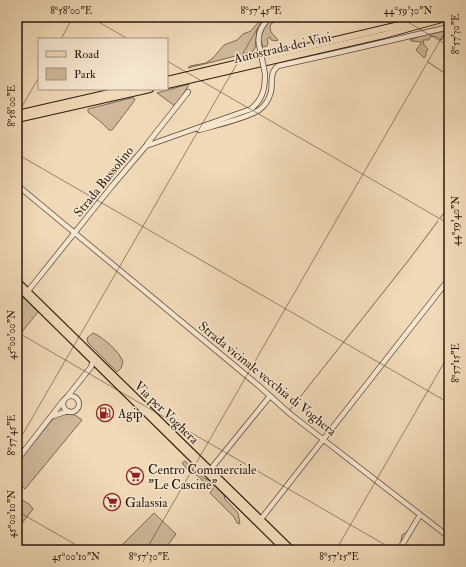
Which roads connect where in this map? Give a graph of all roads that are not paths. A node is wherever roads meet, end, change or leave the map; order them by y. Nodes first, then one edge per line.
1 (271, 17) edge
2 (434, 17) edge
3 (449, 17) edge
4 (449, 27) edge
5 (168, 80) edge
6 (168, 85) edge
7 (123, 90) edge
8 (146, 90) edge
9 (188, 92) dead end
10 (17, 114) edge
11 (17, 120) edge
12 (184, 133) junction
13 (146, 146) junction
14 (17, 186) edge
15 (74, 234) junction
16 (449, 279) edge
17 (17, 281) edge
18 (17, 286) edge
19 (26, 291) junction
20 (93, 361) junction
21 (270, 396) junction
22 (65, 399) junction
23 (68, 411) junction
24 (51, 417) junction
25 (324, 439) junction
26 (17, 460) edge
27 (210, 470) junction
28 (420, 515) junction
29 (260, 519) junction
30 (449, 537) edge
31 (285, 550) edge
32 (292, 550) edge
33 (399, 550) edge

1 - 12 street, Strada Bussolino, bridge
2 - 5 highway, Autostrada dei Vini
3 - 6 highway, Autostrada dei Vini
4 - 12 street
7 - 10 highway
8 - 11 highway
9 - 13 street
12 - 13 street, Strada Bussolino
13 - 15 street, Strada Bussolino
14 - 15 street, Strada vicinale vecchia di Voghera
15 - 19 street, Strada Bussolino
15 - 21 street, Strada vicinale vecchia di Voghera
16 - 25 street
17 - 19 main road
18 - 19 main road
19 - 20 main road, Via per Voghera
19 - 27 main road, Via per Voghera
20 - 22 street
20 - 31 main road, Via per Voghera
21 - 25 street, Strada vicinale vecchia di Voghera
21 - 27 street
22 - 23 street
22 - 23 street
22 - 24 street
23 - 24 street
24 - 26 street
25 - 28 street, Strada vicinale vecchia di Voghera
25 - 29 street
27 - 29 main road, Via per Voghera
28 - 30 street, Strada vicinale vecchia di Voghera
28 - 33 street
29 - 32 main road, Via per Voghera

